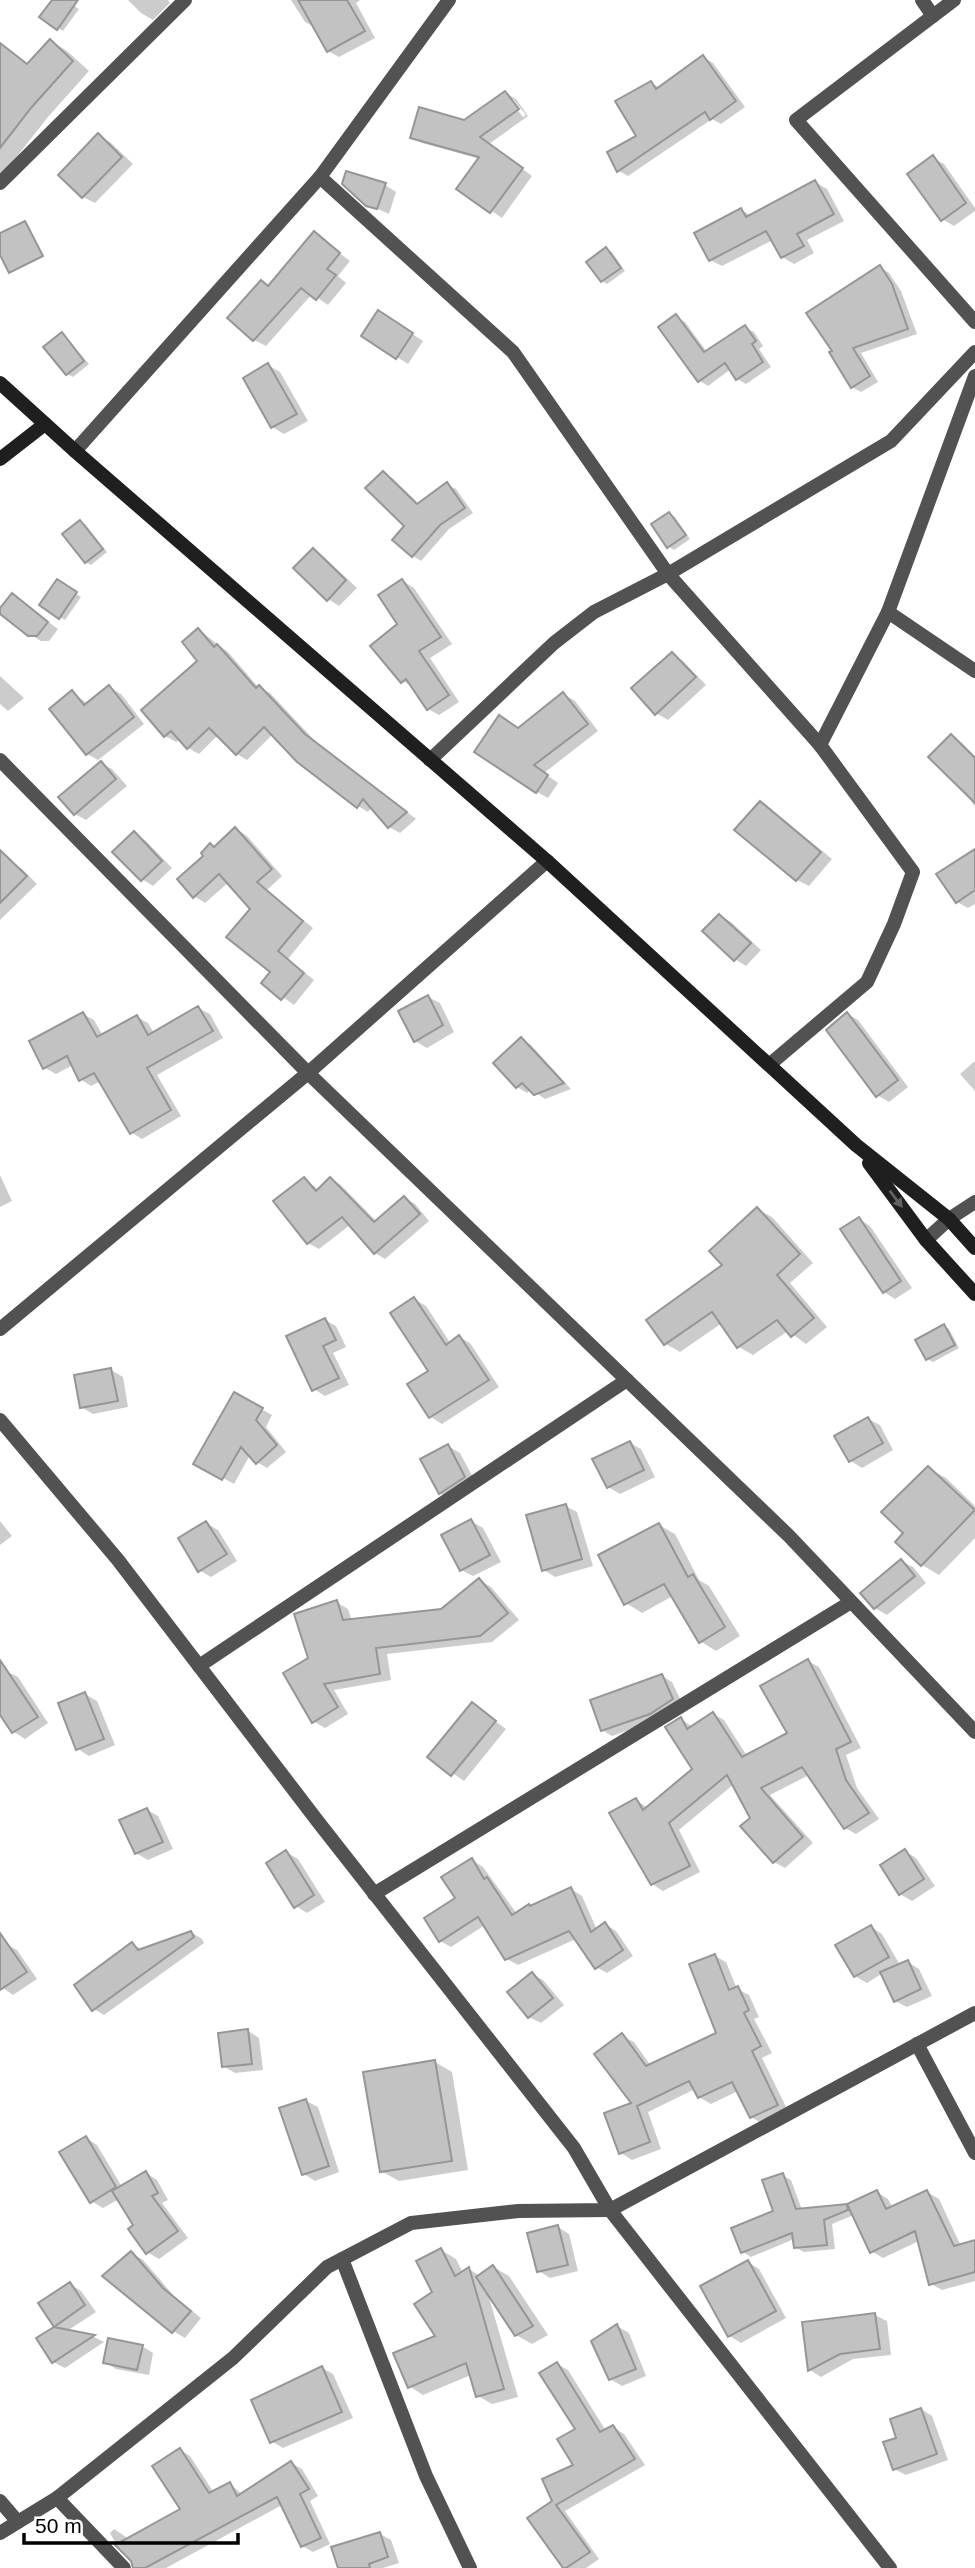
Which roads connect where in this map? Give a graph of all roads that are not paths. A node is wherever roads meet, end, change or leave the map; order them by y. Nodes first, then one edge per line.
1 (185, 0) edge
2 (449, 0) edge
3 (922, 0) edge
4 (954, 0) edge
5 (933, 16) junction
6 (320, 177) junction
7 (0, 183) edge
8 (975, 323) edge
9 (975, 352) edge
10 (975, 376) edge
11 (0, 383) edge
12 (45, 424) junction
13 (75, 451) junction
14 (0, 459) edge
15 (668, 574) junction
16 (888, 612) junction
17 (975, 671) edge
18 (820, 745) junction
19 (0, 760) edge
20 (430, 760) junction
21 (547, 861) junction
22 (769, 1065) junction
23 (308, 1073) junction
24 (856, 1145) junction
25 (975, 1202) edge
26 (949, 1219) junction
27 (926, 1240) junction
28 (975, 1248) edge
29 (975, 1294) edge
30 (0, 1329) edge
31 (627, 1380) junction
32 (0, 1420) edge
33 (851, 1602) junction
34 (199, 1666) junction
35 (975, 1731) edge
36 (374, 1894) junction
37 (975, 2013) edge
38 (917, 2044) junction
39 (975, 2152) edge
40 (610, 2210) junction
41 (342, 2259) junction
42 (57, 2498) junction
43 (0, 2501) edge
44 (18, 2522) junction
45 (0, 2533) edge
46 (124, 2568) edge
47 (470, 2568) edge
48 (890, 2568) edge

1 - 7 street
2 - 6 street
3 - 5 street
4 - 5 street
5 - 8 street
6 - 13 street
6 - 15 street
9 - 15 street
10 - 16 street
11 - 12 main road
12 - 13 main road
12 - 14 main road
13 - 20 main road
15 - 18 street
15 - 20 street
16 - 17 street
16 - 18 street
18 - 22 street
19 - 23 street
20 - 21 main road
21 - 22 main road
21 - 23 street
22 - 24 main road
23 - 30 street
23 - 31 street
24 - 26 main road
24 -> 27 main road
25 - 26 street
26 - 27 street
26 - 28 main road
27 - 29 main road
31 - 33 street
31 - 34 street
32 - 34 street
33 - 35 street
33 - 36 street
34 - 36 street
36 - 40 street
37 - 38 street
38 - 39 street
38 - 40 street
40 - 41 street
40 - 48 street
41 - 42 street
41 - 47 street
42 - 44 street
42 - 46 street
43 - 44 street
44 - 45 street

